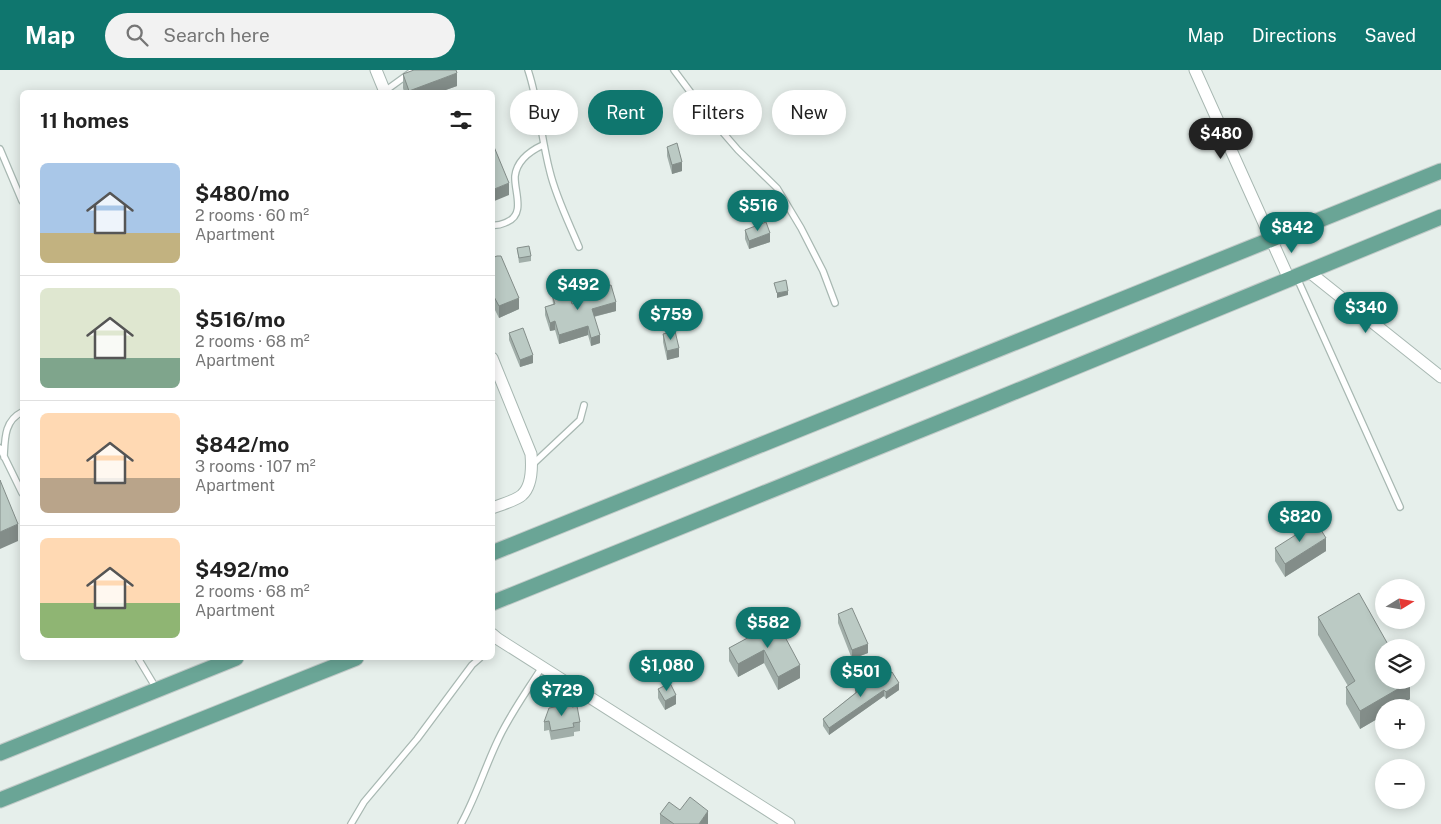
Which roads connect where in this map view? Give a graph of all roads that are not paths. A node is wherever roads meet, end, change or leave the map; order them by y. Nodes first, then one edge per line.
1 (376, 70) edge
2 (414, 70) edge
3 (528, 70) edge
4 (674, 70) edge
5 (1195, 70) edge
6 (384, 90) edge
7 (388, 90) edge
8 (543, 145) junction
9 (0, 149) edge
10 (1441, 171) edge
11 (20, 196) edge
12 (1441, 217) edge
13 (495, 225) edge
14 (1272, 240) junction
15 (579, 248) dead end
16 (1298, 275) junction
17 (835, 303) dead end
18 (495, 365) edge
19 (1438, 372) edge
20 (584, 405) dead end
21 (20, 413) edge
22 (0, 448) edge
23 (4, 456) junction
24 (532, 465) junction
25 (20, 489) edge
26 (1400, 506) dead end
27 (495, 507) edge
28 (495, 552) edge
29 (495, 602) edge
30 (495, 640) edge
31 (139, 660) edge
32 (231, 660) edge
33 (351, 660) edge
34 (478, 660) edge
35 (542, 667) junction
36 (157, 690) junction
37 (0, 753) edge
38 (0, 800) edge
39 (351, 824) edge
40 (461, 824) edge
41 (789, 824) edge

1 - 6 street
2 - 7 lane
3 - 8 lane
4 - 17 lane
5 - 14 street
8 - 13 lane
8 - 15 lane
9 - 11 lane
10 - 14 main road
12 - 16 main road
14 - 16 street
14 - 28 main road
16 - 19 street
16 - 26 lane
16 - 29 main road
18 - 24 street
20 - 24 lane
21 - 23 lane
22 - 23 lane
23 - 25 lane
24 - 27 street
30 - 35 street
31 - 36 lane
32 - 36 main road
33 - 38 main road
34 - 39 lane
35 - 40 lane
35 - 41 street
36 - 37 main road

